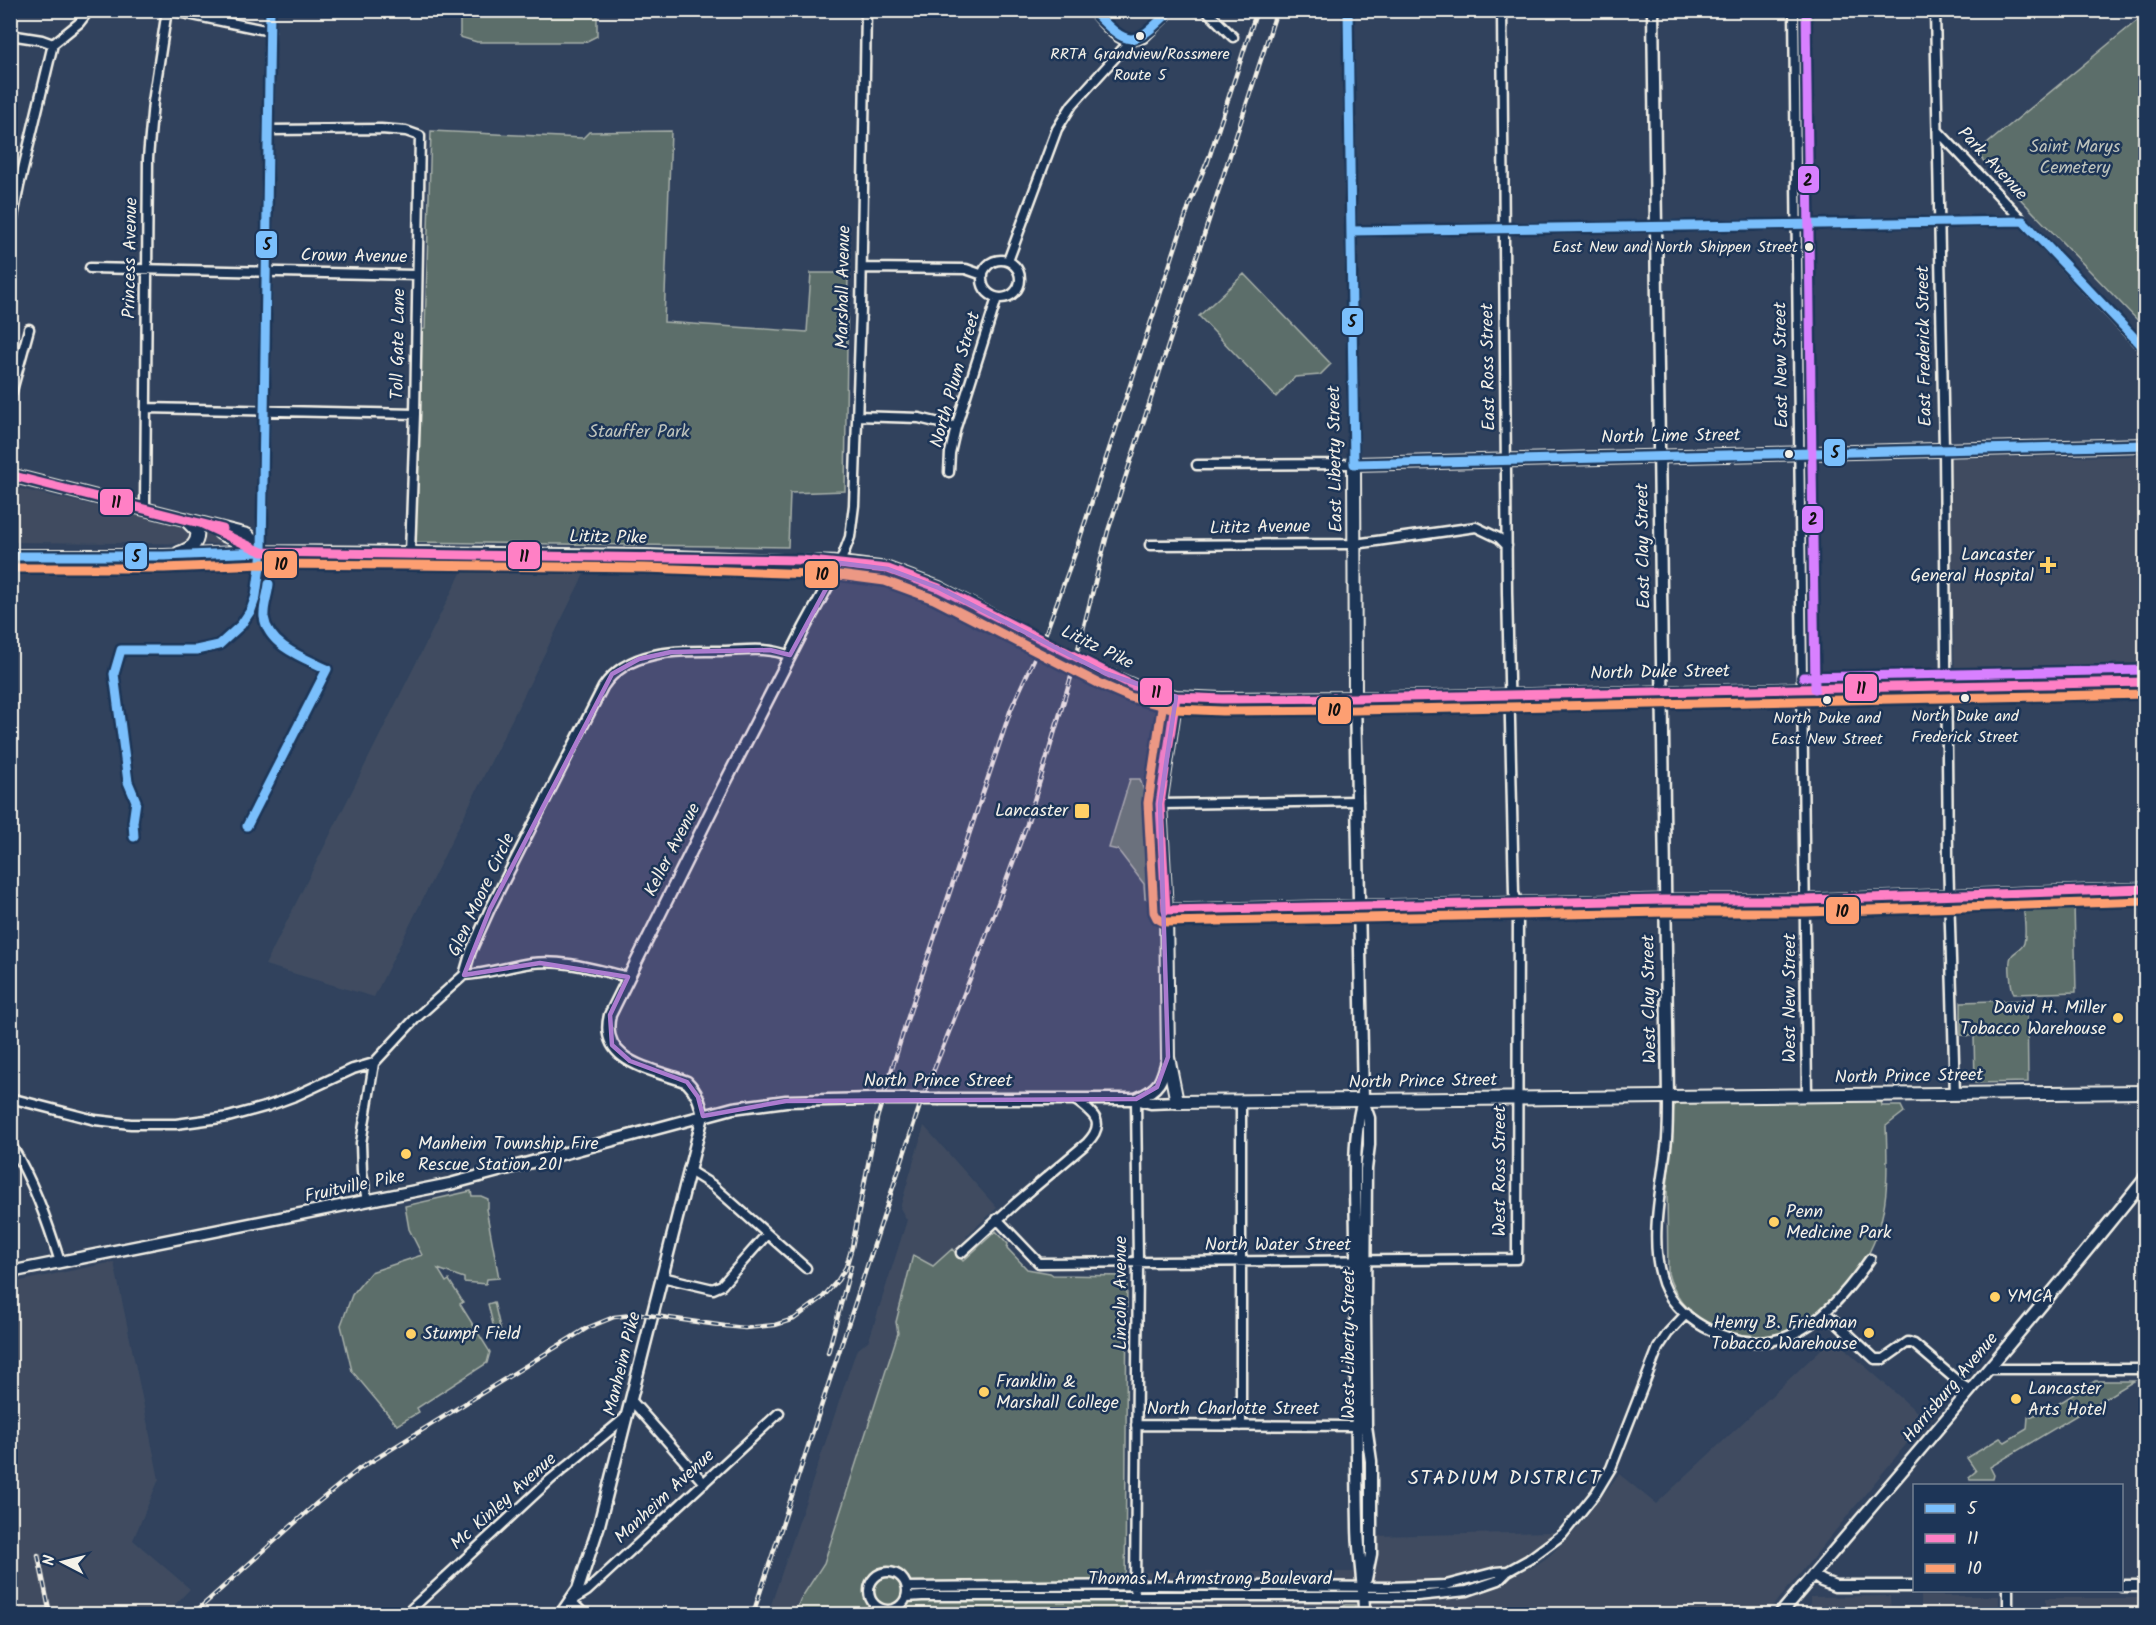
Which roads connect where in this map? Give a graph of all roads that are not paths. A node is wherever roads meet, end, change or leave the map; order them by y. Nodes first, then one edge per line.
1 (89, 10) edge
2 (168, 10) edge
3 (270, 10) edge
4 (866, 10) edge
5 (1091, 10) edge
6 (1172, 10) edge
7 (1206, 10) edge
8 (1348, 10) edge
9 (1502, 10) edge
10 (1653, 10) edge
11 (1794, 10) edge
12 (1935, 10) edge
13 (270, 31) junction
14 (10, 34) edge
15 (1233, 37) dead end
16 (1130, 41) junction
17 (53, 44) junction
18 (269, 130) junction
19 (1938, 131) junction
20 (2023, 221) junction
21 (1939, 223) junction
22 (1797, 225) junction
23 (1656, 226) junction
24 (1504, 230) junction
25 (1351, 231) junction
26 (10, 232) edge
27 (1008, 261) junction
28 (90, 268) dead end
29 (862, 268) junction
30 (148, 270) junction
31 (266, 273) junction
32 (416, 274) junction
33 (982, 274) junction
34 (997, 298) junction
35 (28, 329) dead end
36 (2145, 351) edge
37 (10, 398) edge
38 (146, 408) junction
39 (264, 411) junction
40 (415, 414) junction
41 (858, 416) junction
42 (956, 427) junction
43 (2145, 445) edge
44 (1944, 449) junction
45 (1800, 453) junction
46 (1659, 456) junction
47 (1507, 459) junction
48 (1354, 464) junction
49 (1197, 465) dead end
50 (949, 472) dead end
51 (10, 474) edge
52 (145, 508) junction
53 (184, 519) junction
54 (1355, 543) junction
55 (1150, 546) dead end
56 (1507, 546) junction
57 (262, 552) junction
58 (410, 553) junction
59 (176, 554) junction
60 (10, 556) edge
61 (840, 563) junction
62 (790, 656) junction
63 (2145, 681) edge
64 (1947, 686) junction
65 (1803, 689) junction
66 (1662, 692) junction
67 (1511, 695) junction
68 (1176, 697) junction
69 (1355, 698) junction
70 (1358, 801) junction
71 (1160, 804) junction
72 (2145, 889) edge
73 (1949, 896) junction
74 (1664, 900) junction
75 (1806, 900) junction
76 (1518, 903) junction
77 (1358, 906) junction
78 (1166, 910) junction
79 (464, 975) junction
80 (628, 977) junction
81 (1168, 1057) junction
82 (374, 1063) junction
83 (2145, 1092) edge
84 (1955, 1095) junction
85 (1807, 1096) junction
86 (10, 1098) edge
87 (1668, 1098) junction
88 (1073, 1099) junction
89 (1136, 1099) junction
90 (1517, 1099) junction
91 (1363, 1101) junction
92 (1177, 1102) junction
93 (1241, 1103) junction
94 (703, 1116) junction
95 (10, 1143) edge
96 (688, 1170) junction
97 (2145, 1179) edge
98 (367, 1201) junction
99 (997, 1220) junction
100 (767, 1233) junction
101 (961, 1253) dead end
102 (1516, 1259) joint
103 (1870, 1259) dead end
104 (1361, 1261) junction
105 (60, 1262) junction
106 (1241, 1262) junction
107 (1138, 1263) junction
108 (806, 1268) dead end
109 (10, 1272) edge
110 (662, 1277) junction
111 (1827, 1313) junction
112 (1686, 1314) junction
113 (1989, 1369) junction
114 (2144, 1370) edge
115 (1971, 1390) junction
116 (631, 1400) junction
117 (779, 1413) dead end
118 (626, 1417) junction
119 (1136, 1425) junction
120 (1240, 1426) junction
121 (1361, 1426) junction
122 (705, 1484) junction
123 (1813, 1575) junction
124 (1135, 1586) junction
125 (1913, 1586) edge
126 (2123, 1586) edge
127 (2145, 1586) edge
128 (907, 1587) junction
129 (1364, 1591) junction
130 (2008, 1592) edge
131 (1135, 1596) junction
132 (907, 1597) junction
133 (571, 1600) junction
134 (406, 1614) edge
135 (561, 1614) edge
136 (584, 1614) edge
137 (1364, 1614) edge
138 (1780, 1614) edge
139 (2008, 1614) edge

1 - 17 street
2 - 13 street
2 - 30 street, Princess Avenue
3 - 13 street
4 - 29 street, Marshall Avenue
5 - 16 street
6 - 16 street
7 - 15 street
8 - 25 street, East Liberty Street
9 - 24 street, East Ross Street
10 - 23 main road, East Clay Street
11 - 22 street, East New Street
12 - 19 street, East Frederick Street
13 - 18 street
14 - 17 street
16 - 27 street
17 - 26 street
18 - 31 street
18 - 32 street, Toll Gate Lane
19 - 20 street, Park Avenue
19 - 21 street, East Frederick Street
20 - 21 street
20 - 36 street, Park Avenue
21 - 22 street
21 - 44 street, East Frederick Street
22 - 23 street
22 - 45 street, East New Street
23 - 24 street
23 - 46 main road, East Clay Street
24 - 25 street
24 - 47 street, East Ross Street
25 - 48 street, East Liberty Street
27 - 33 street
27 - 34 street, North Plum Street
28 - 30 street, Crown Avenue
29 - 33 street
29 - 41 street, Marshall Avenue
30 - 31 street, Crown Avenue
30 - 38 street, Princess Avenue
31 - 32 street, Crown Avenue
31 - 39 street
32 - 40 street, Toll Gate Lane
33 - 34 street, North Plum Street
34 - 42 street, North Plum Street
35 - 37 street
38 - 39 street
38 - 52 street, Princess Avenue
39 - 40 street
39 - 57 street
40 - 58 street, Toll Gate Lane
41 - 42 street
41 - 61 street, Marshall Avenue
42 - 50 street, North Plum Street
43 - 44 highway, North Lime Street
44 - 45 highway, North Lime Street
44 - 64 street, East Frederick Street
45 - 46 highway, North Lime Street
45 - 65 street, East New Street
46 - 47 highway, North Lime Street
46 - 66 main road, East Clay Street
47 - 48 highway, North Lime Street
47 - 56 street, East Ross Street
48 - 49 street, North Lime Street
48 - 54 highway, East Liberty Street
51 - 52 highway
52 - 53 highway
53 - 57 highway
53 - 59 highway
54 - 55 street, Lititz Avenue
54 - 56 street, Lititz Avenue
54 - 69 highway, East Liberty Street
56 - 67 street, East Ross Street
57 - 58 highway, Lititz Pike
57 - 59 highway, Lititz Pike
58 - 61 highway, Lititz Pike
59 - 60 highway, Lititz Pike
61 - 62 main road, Keller Avenue
61 - 68 highway, Lititz Pike, bridge
62 - 79 street, Glen Moore Circle
62 - 80 main road, Keller Avenue
63 - 64 main road, North Duke Street
64 - 65 main road, North Duke Street
64 - 73 street, East Frederick Street
65 - 66 main road, North Duke Street
65 - 75 street, East New Street
66 - 67 main road, North Duke Street
66 - 74 main road, East Clay Street
67 - 69 main road, North Duke Street
67 - 76 street, East Ross Street
68 - 69 highway, North Duke Street
68 - 71 highway
69 - 70 main road, East Liberty Street
70 - 71 street
70 - 77 main road, East Liberty Street
71 - 78 highway
72 - 73 main road
73 - 75 main road
73 - 84 street, East Frederick Street
74 - 75 main road
74 - 76 main road
74 - 87 main road, West Clay Street
75 - 85 street, West New Street
76 - 77 main road
76 - 90 street, West Ross Street
77 - 78 main road
77 - 91 main road, West Liberty Street
78 - 81 highway
79 - 80 street
79 - 82 street, Glen Moore Circle
80 - 94 main road, Keller Avenue
81 - 89 main road
81 - 92 highway
82 - 86 street, Glen Moore Circle
82 - 98 street
83 - 84 highway, North Prince Street
84 - 85 highway, North Prince Street
85 - 87 highway, North Prince Street
87 - 90 highway, North Prince Street
87 - 112 street
88 - 89 main road, North Prince Street
88 - 94 main road, North Prince Street, bridge
88 - 99 street
89 - 92 main road, North Prince Street
89 - 107 street, Lincoln Avenue
90 - 91 highway, North Prince Street
90 - 102 street, West Ross Street
91 - 93 highway, North Prince Street
91 - 104 main road, West Liberty Street
92 - 93 highway, North Prince Street
93 - 106 street
94 - 96 main road, Manheim Pike
94 - 98 main road, Fruitville Pike
95 - 105 street
96 - 100 street
96 - 110 main road, Manheim Pike
97 - 113 main road, Harrisburg Avenue
98 - 105 main road, Fruitville Pike
99 - 101 street
99 - 107 street, North Water Street
100 - 108 street
100 - 110 street
102 - 104 street, North Water Street
103 - 111 street
104 - 106 street, North Water Street
104 - 121 main road, West Liberty Street
105 - 109 main road, Fruitville Pike
106 - 107 street, North Water Street
106 - 120 street
107 - 119 street, Lincoln Avenue
110 - 116 main road, Manheim Pike
111 - 112 street
111 - 115 street
112 - 129 street, Thomas M Armstrong Boulevard
113 - 114 street
113 - 115 main road, Harrisburg Avenue
115 - 123 main road, Harrisburg Avenue
116 - 118 main road, Manheim Pike
116 - 122 street
117 - 122 street, Manheim Avenue
118 - 133 main road, Manheim Pike
118 - 134 street, Mc Kinley Avenue
119 - 120 street, North Charlotte Street
119 - 124 street, Lincoln Avenue
120 - 121 street, North Charlotte Street
121 - 129 main road, West Liberty Street
122 - 133 street, Manheim Avenue
123 - 125 main road
123 - 138 main road, Harrisburg Avenue
124 - 128 street, Thomas M Armstrong Boulevard
124 - 129 street, Thomas M Armstrong Boulevard
124 - 131 street, Lincoln Avenue
126 - 127 main road
128 - 132 street
128 - 132 street, Thomas M Armstrong Boulevard
129 - 131 street, Thomas M Armstrong Boulevard
129 - 137 main road, West Liberty Street
130 - 139 street
131 - 132 street, Thomas M Armstrong Boulevard
133 - 135 main road, Manheim Pike
133 - 136 street

